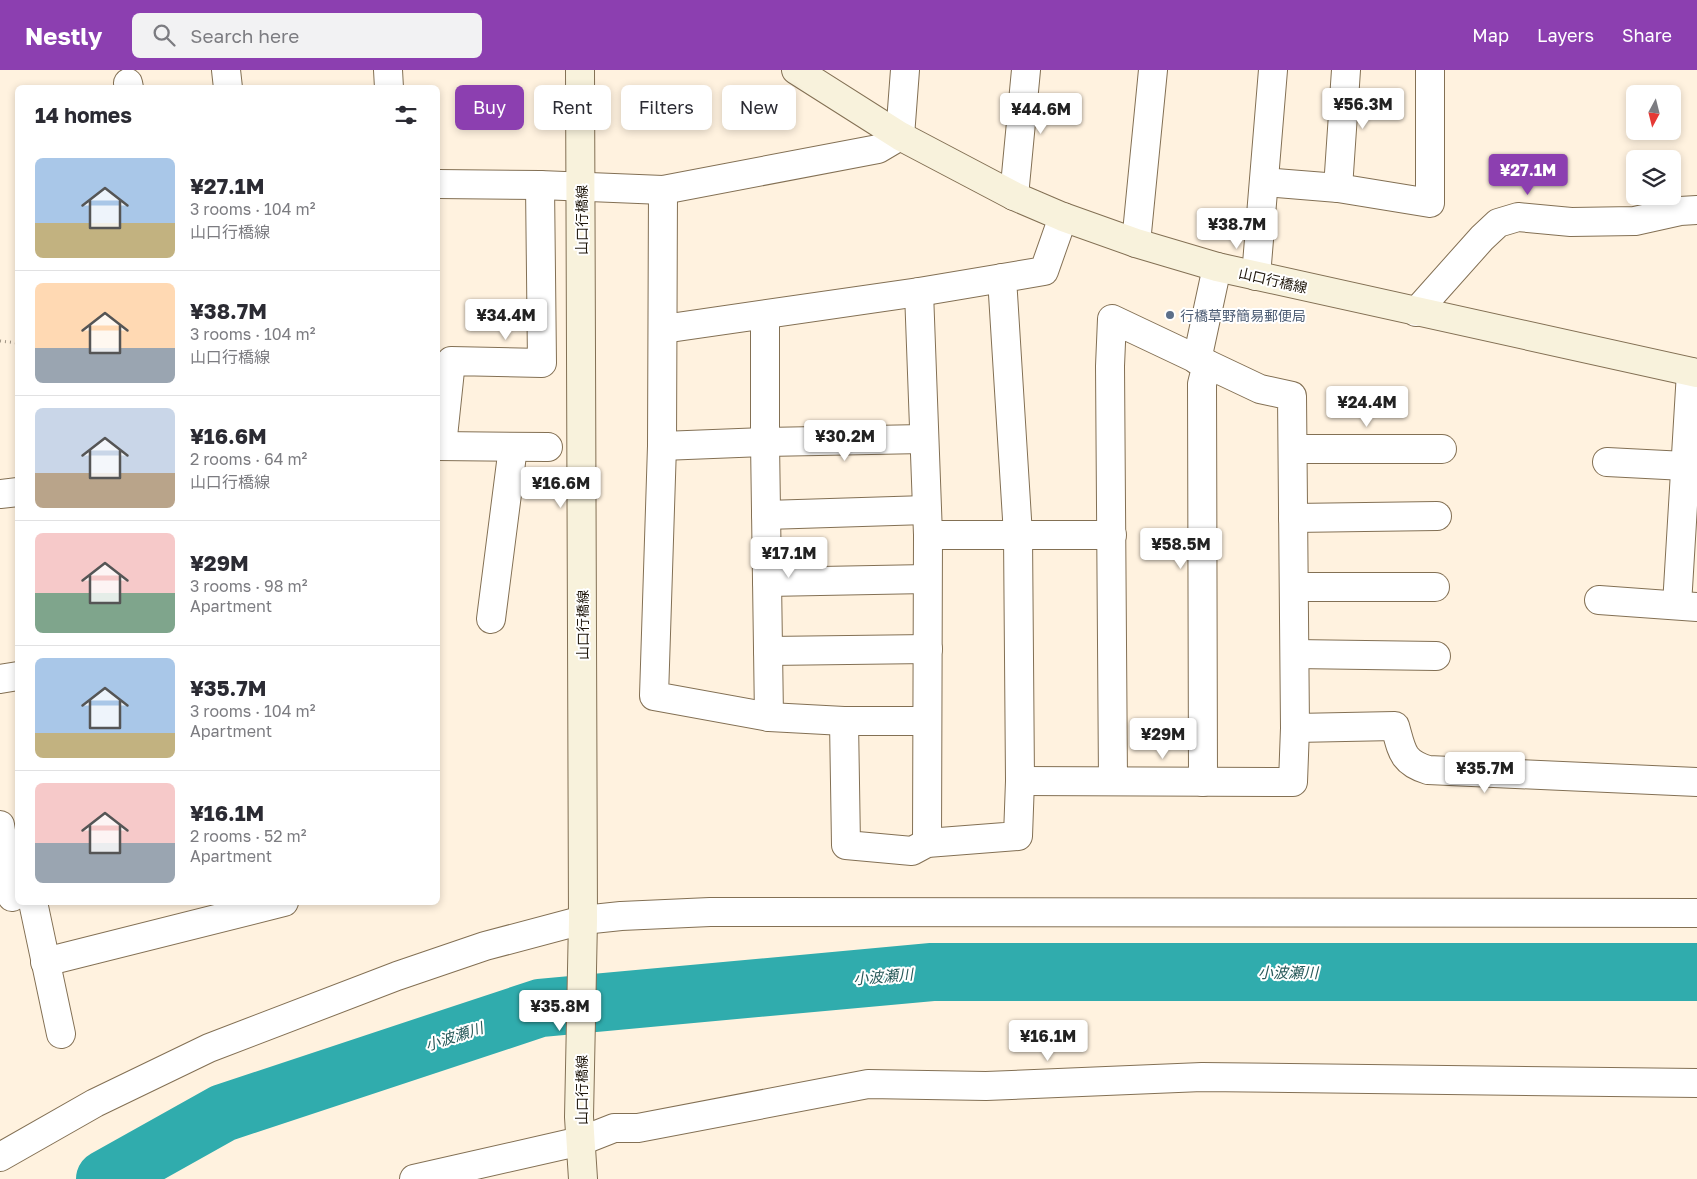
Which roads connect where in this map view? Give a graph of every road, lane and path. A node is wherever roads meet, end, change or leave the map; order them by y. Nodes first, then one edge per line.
1 (226, 70) edge
2 (388, 70) edge
3 (580, 70) edge
4 (796, 70) edge
5 (905, 70) edge
6 (1026, 70) edge
7 (1153, 70) edge
8 (1273, 70) edge
9 (1346, 70) edge
10 (1430, 70) edge
11 (228, 85) edge
12 (389, 85) edge
13 (900, 136) junction
14 (1264, 182) junction
15 (440, 184) edge
16 (540, 185) junction
17 (581, 187) junction
18 (1338, 188) junction
19 (663, 190) junction
20 (1014, 196) junction
21 (1697, 210) edge
22 (1063, 217) junction
23 (1136, 243) junction
24 (1216, 267) junction
25 (1256, 276) junction
26 (1002, 278) junction
27 (919, 292) junction
28 (1416, 312) junction
29 (766, 316) junction
30 (663, 329) junction
31 (0, 340) edge
32 (15, 342) edge
33 (1202, 362) junction
34 (1694, 372) edge
35 (924, 440) junction
36 (765, 442) junction
37 (440, 446) edge
38 (662, 446) junction
39 (513, 447) junction
40 (548, 447) dead end
41 (1293, 449) junction
42 (1442, 449) dead end
43 (1608, 462) dead end
44 (1685, 466) junction
45 (15, 492) edge
46 (0, 494) edge
47 (766, 515) junction
48 (1437, 516) dead end
49 (1293, 518) junction
50 (927, 522) junction
51 (1018, 535) junction
52 (1112, 535) junction
53 (927, 579) junction
54 (767, 582) junction
55 (1294, 587) junction
56 (1436, 587) dead end
57 (1598, 600) dead end
58 (1687, 606) edge
59 (491, 619) dead end
60 (928, 649) junction
61 (768, 651) junction
62 (1294, 654) junction
63 (1436, 656) dead end
64 (15, 676) edge
65 (0, 679) edge
66 (769, 717) junction
67 (844, 721) junction
68 (927, 721) junction
69 (1295, 728) junction
70 (1020, 781) junction
71 (1113, 781) junction
72 (1203, 782) junction
73 (1697, 782) edge
74 (0, 825) edge
75 (927, 843) junction
76 (15, 893) edge
77 (19, 905) edge
78 (272, 905) edge
79 (1697, 913) edge
80 (584, 920) junction
81 (45, 962) junction
82 (61, 1034) dead end
83 (1697, 1083) edge
84 (580, 1129) junction
85 (0, 1157) edge
86 (414, 1179) edge
87 (583, 1179) edge

1 - 11 street
2 - 12 street
3 - 17 main road, 山口行橋線
4 - 13 main road, 山口行橋線
5 - 13 street
6 - 20 street
7 - 23 street
8 - 14 street
9 - 18 street
10 - 18 street
13 - 19 street
13 - 20 main road, 山口行橋線
14 - 18 street
14 - 25 street
15 - 16 street
16 - 17 street
16 - 37 street
17 - 19 street
17 - 80 main road, 山口行橋線
19 - 30 street
20 - 22 main road, 山口行橋線
21 - 28 street
22 - 23 main road, 山口行橋線
22 - 26 street
23 - 24 main road, 山口行橋線
24 - 25 main road, 山口行橋線
24 - 33 street
25 - 28 main road, 山口行橋線
26 - 27 street
26 - 51 street
27 - 29 street
27 - 35 street
28 - 34 main road, 山口行橋線
29 - 30 street
29 - 36 street
30 - 38 street
31 - 32 path
33 - 41 street
33 - 52 street
33 - 72 street
34 - 44 street
35 - 36 street
35 - 50 street
36 - 38 street
36 - 47 street
37 - 39 street
38 - 66 street
39 - 40 street
39 - 59 street
41 - 42 street
41 - 49 street
43 - 44 street
44 - 58 street
45 - 46 street
47 - 50 street
47 - 54 street
48 - 49 street
49 - 55 street
50 - 51 street
50 - 53 street
51 - 52 street
51 - 70 street
52 - 71 street
53 - 54 street
53 - 60 street
54 - 61 street
55 - 56 street
55 - 62 street
57 - 58 street
60 - 61 street
60 - 68 street
61 - 66 street
62 - 63 street
62 - 69 street
64 - 65 street
66 - 67 street
67 - 68 street
67 - 75 street
68 - 75 street
69 - 72 street
69 - 73 street
70 - 71 street
70 - 75 street
71 - 72 street
74 - 76 street
77 - 81 street
78 - 81 street
79 - 80 street
80 - 84 main road, 山口行橋線
80 - 85 street
81 - 82 street
83 - 84 street
84 - 86 street
84 - 87 main road, 山口行橋線

